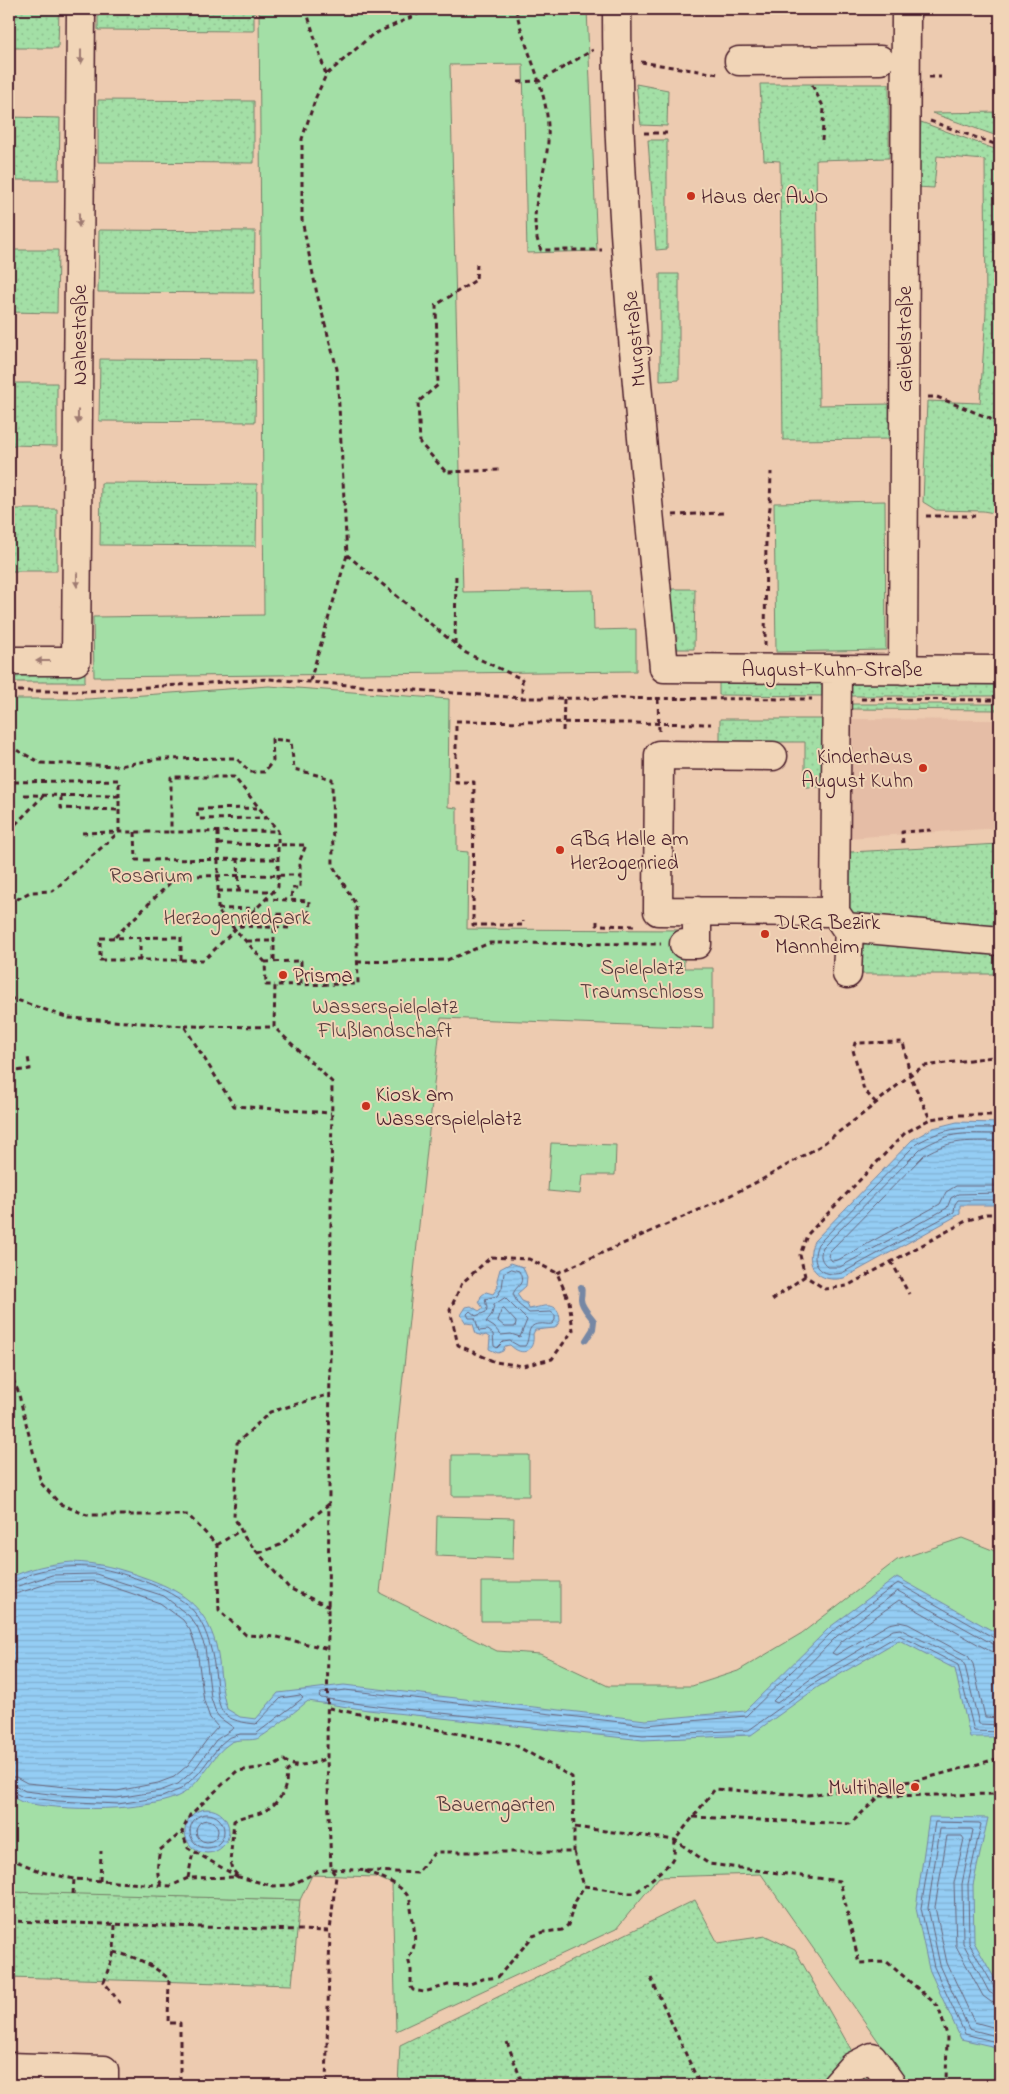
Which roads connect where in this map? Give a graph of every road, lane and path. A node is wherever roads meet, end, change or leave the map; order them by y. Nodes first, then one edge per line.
1 (81, 9) edge
2 (306, 9) edge
3 (429, 9) edge
4 (516, 9) edge
5 (617, 9) edge
6 (906, 9) edge
7 (617, 47) junction
8 (880, 60) dead end
9 (729, 67) joint
10 (807, 68) junction
11 (326, 75) junction
12 (906, 77) junction
13 (540, 81) junction
14 (518, 82) dead end
15 (905, 112) junction
16 (822, 140) dead end
17 (1000, 146) edge
18 (627, 250) junction
19 (476, 264) dead end
20 (903, 396) junction
21 (1000, 427) edge
22 (499, 470) dead end
23 (771, 472) dead end
24 (723, 513) dead end
25 (650, 515) junction
26 (903, 516) junction
27 (975, 516) dead end
28 (347, 555) junction
29 (456, 572) dead end
30 (455, 644) junction
31 (9, 661) edge
32 (664, 668) joint
33 (764, 669) junction
34 (837, 670) junction
35 (903, 670) junction
36 (1000, 670) edge
37 (310, 681) junction
38 (9, 691) edge
39 (522, 698) junction
40 (564, 699) junction
41 (658, 699) junction
42 (837, 699) junction
43 (1000, 700) edge
44 (456, 721) dead end
45 (563, 722) junction
46 (658, 723) junction
47 (711, 724) dead end
48 (456, 726) dead end
49 (563, 731) dead end
50 (9, 746) edge
51 (773, 756) dead end
52 (14, 782) dead end
53 (24, 795) dead end
54 (44, 796) junction
55 (61, 796) junction
56 (119, 796) junction
57 (257, 808) junction
58 (119, 810) junction
59 (266, 818) junction
60 (931, 830) dead end
61 (9, 831) edge
62 (278, 831) junction
63 (80, 832) dead end
64 (119, 832) junction
65 (136, 832) junction
66 (171, 832) junction
67 (218, 832) junction
68 (903, 842) dead end
69 (218, 844) junction
70 (278, 845) junction
71 (218, 858) junction
72 (238, 858) junction
73 (278, 859) junction
74 (218, 875) junction
75 (238, 875) junction
76 (278, 875) junction
77 (301, 875) junction
78 (218, 891) junction
79 (238, 891) junction
80 (274, 891) junction
81 (266, 900) junction
82 (291, 900) junction
83 (9, 904) edge
84 (218, 908) junction
85 (257, 908) junction
86 (697, 911) junction
87 (292, 914) junction
88 (250, 915) junction
89 (523, 921) dead end
90 (597, 921) dead end
91 (239, 926) junction
92 (633, 926) dead end
93 (274, 928) junction
94 (235, 930) junction
95 (140, 937) junction
96 (115, 938) junction
97 (246, 941) junction
98 (274, 941) junction
99 (1000, 941) edge
100 (677, 944) joint
101 (843, 950) junction
102 (140, 960) junction
103 (181, 960) junction
104 (265, 962) junction
105 (274, 962) junction
106 (357, 962) junction
107 (301, 984) junction
108 (275, 985) junction
109 (9, 999) edge
110 (184, 1026) junction
111 (274, 1027) junction
112 (1000, 1056) edge
113 (28, 1057) dead end
114 (9, 1072) edge
115 (910, 1075) junction
116 (876, 1103) junction
117 (331, 1114) junction
118 (1000, 1115) edge
119 (930, 1119) junction
120 (1000, 1214) edge
121 (892, 1261) junction
122 (556, 1273) junction
123 (805, 1276) junction
124 (909, 1294) dead end
125 (772, 1300) dead end
126 (9, 1371) edge
127 (330, 1394) junction
128 (329, 1504) junction
129 (241, 1530) junction
130 (218, 1545) junction
131 (259, 1553) junction
132 (329, 1607) junction
133 (329, 1649) junction
134 (329, 1708) junction
135 (327, 1758) junction
136 (1000, 1758) edge
137 (297, 1765) junction
138 (1000, 1794) edge
139 (692, 1817) junction
140 (574, 1827) junction
141 (182, 1832) junction
142 (675, 1840) junction
143 (101, 1851) dead end
144 (193, 1852) junction
145 (574, 1852) junction
146 (9, 1858) edge
147 (330, 1870) junction
148 (365, 1871) junction
149 (239, 1877) junction
150 (74, 1878) junction
151 (188, 1878) junction
152 (100, 1881) junction
153 (162, 1885) junction
154 (584, 1886) junction
155 (73, 1894) dead end
156 (9, 1922) edge
157 (115, 1925) junction
158 (330, 1931) junction
159 (114, 1952) junction
160 (651, 1978) dead end
161 (120, 2003) dead end
162 (507, 2042) dead end
163 (9, 2067) edge
164 (104, 2085) edge
165 (180, 2085) edge
166 (326, 2085) edge
167 (523, 2085) edge
168 (700, 2085) edge
169 (836, 2085) edge
170 (892, 2085) edge
171 (948, 2085) edge

1 -> 31 street, Nahestraße
2 - 11 path
3 - 11 path
4 - 13 path
5 - 7 street, Murgstraße
6 - 12 street, Geibelstraße
7 - 9 path
7 - 13 path
7 - 18 street, Murgstraße
8 - 10 street
9 - 10 street
10 - 12 street
10 - 16 path
11 - 28 path
12 - 15 street, Geibelstraße
13 - 14 path
13 - 18 path
15 - 17 path
15 - 20 street, Geibelstraße
18 - 25 street, Murgstraße
19 - 22 path
20 - 21 path
20 - 26 street, Geibelstraße
23 - 33 path
24 - 25 path
25 - 32 street, Murgstraße
26 - 27 path
26 - 35 street, Geibelstraße
28 - 30 path
28 - 37 path
29 - 30 path
30 - 39 path
32 - 33 street, August-Kuhn-Straße
33 - 34 street, August-Kuhn-Straße
34 - 35 street, August-Kuhn-Straße
34 - 42 street
35 - 36 street, August-Kuhn-Straße
37 - 38 path
37 - 39 path
39 - 40 path
40 - 41 path
40 - 45 path
41 - 42 path
41 - 46 path
42 - 43 path
42 - 101 street
44 - 45 path
45 - 46 path
45 - 49 path
46 - 47 path
48 - 89 path
50 - 106 path
51 - 86 street
52 - 56 path
53 - 54 path
54 - 55 path
54 - 61 path
55 - 56 path
55 - 58 path
56 - 58 path
57 - 59 path
57 - 59 path
57 - 66 path
58 - 64 path
59 - 62 path
60 - 68 path
62 - 67 path
62 - 70 path
63 - 64 path
64 - 65 path
64 - 83 path
65 - 66 path
65 - 71 path
66 - 67 path
67 - 69 path
69 - 70 path
69 - 71 path
70 - 73 path
70 - 77 path
71 - 72 path
71 - 74 path
72 - 73 path
72 - 75 path
73 - 76 path
74 - 75 path
74 - 78 path
74 - 96 path
75 - 76 path
75 - 79 path
76 - 77 path
76 - 80 path
77 - 82 path
78 - 79 path
78 - 84 path
79 - 80 path
80 - 81 path
81 - 82 path
81 - 85 path
82 - 87 path
84 - 85 path
84 - 94 path
85 - 88 path
86 - 100 street
86 - 101 street
87 - 88 path
87 - 93 path
88 - 91 path
90 - 92 path
91 - 93 path
91 - 94 path
93 - 98 path
94 - 97 path
94 - 103 path
95 - 96 path
95 - 102 path
95 - 103 path
96 - 102 path
97 - 98 path
97 - 104 path
98 - 105 path
99 - 101 street
100 - 106 path
102 - 103 path
104 - 105 path
104 - 108 path
105 - 107 path
106 - 107 path
107 - 108 path
108 - 111 path
109 - 110 path
110 - 111 path
110 - 117 path
111 - 117 path
112 - 115 path
113 - 114 path
115 - 116 path
115 - 116 path
115 - 119 path
116 - 122 path
117 - 127 path
118 - 119 path
119 - 123 path
120 - 121 path
121 - 123 path
121 - 124 path
122 - 122 path
123 - 125 path
126 - 130 path
127 - 128 path
127 - 129 path
128 - 131 path
128 - 132 path
129 - 130 path
129 - 131 path
130 - 133 path
131 - 132 path
132 - 133 path
133 - 134 path
134 - 135 path
134 - 140 path
135 - 137 path
135 - 147 path
136 - 139 path
137 - 141 path
137 - 149 path
138 - 139 path
139 - 142 path
140 - 142 path
140 - 145 path
141 - 144 path
141 - 153 path
142 - 154 path
142 - 171 path
143 - 152 path
144 - 149 path
144 - 151 path
145 - 148 path
145 - 154 path
146 - 150 path
147 - 148 path
147 - 149 path
147 - 158 path
148 - 154 path
149 - 151 path
150 - 152 path
150 - 155 path
151 - 153 path
152 - 153 path
156 - 157 path
157 - 158 path
157 - 159 path
158 - 166 path
159 - 161 path
159 - 165 path
160 - 168 path
162 - 167 path
163 - 164 street
169 - 170 street

